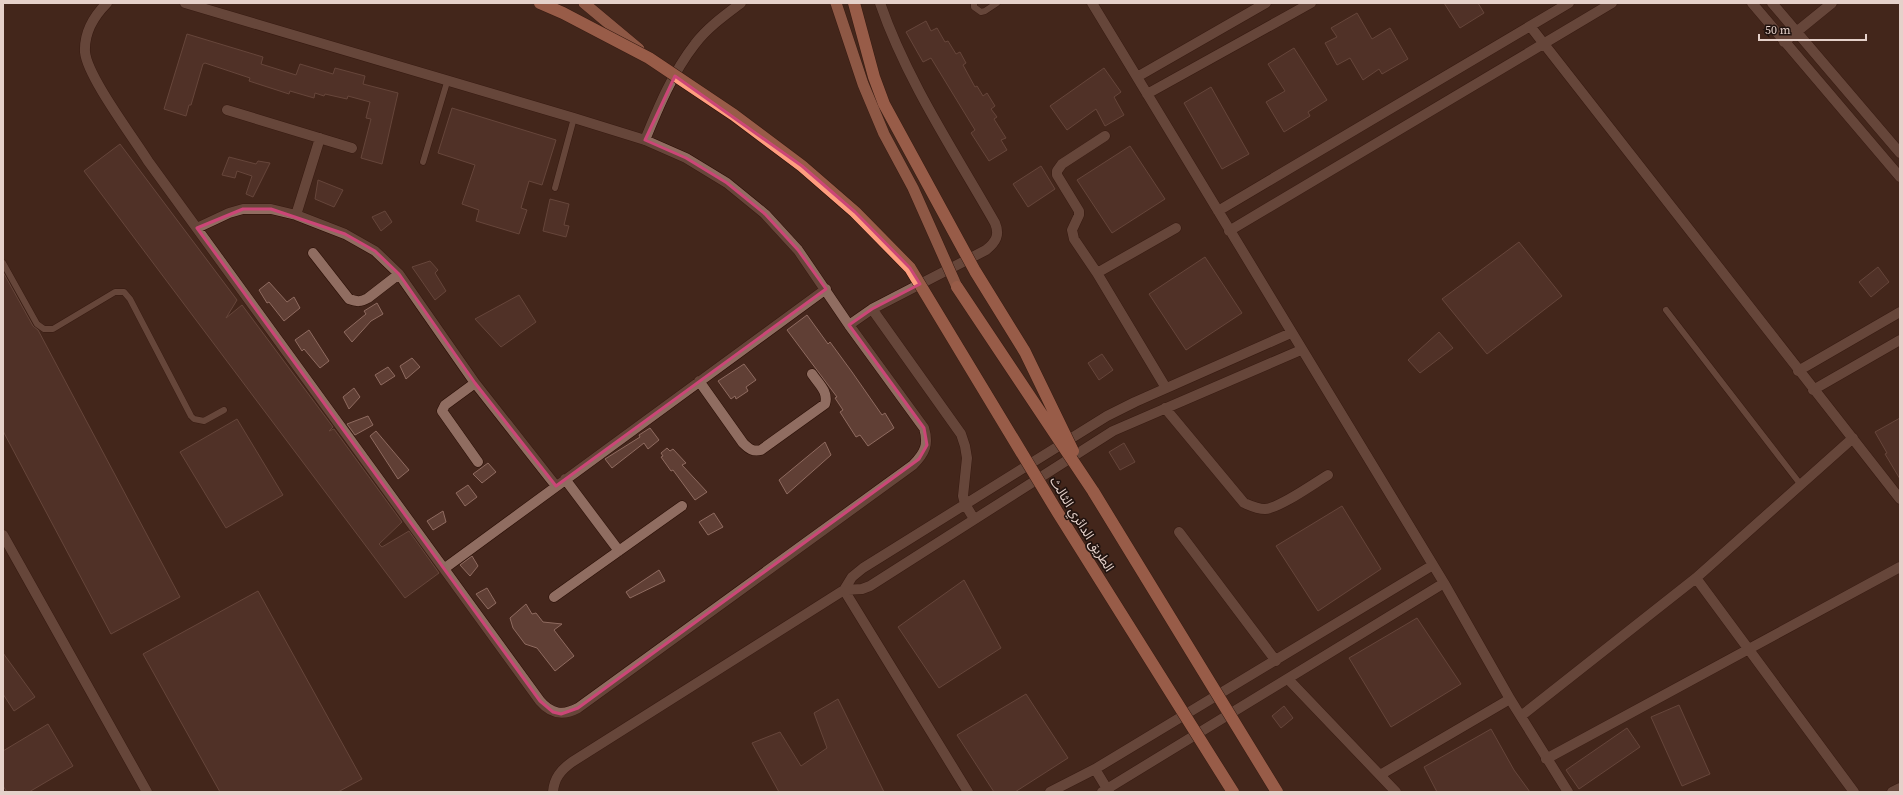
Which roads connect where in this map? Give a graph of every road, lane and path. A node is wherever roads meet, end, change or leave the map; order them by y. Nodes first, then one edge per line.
1 (107, 3) edge
2 (186, 3) edge
3 (540, 3) edge
4 (584, 3) edge
5 (741, 3) edge
6 (836, 3) edge
7 (854, 3) edge
8 (880, 3) edge
9 (974, 3) edge
10 (997, 3) edge
11 (1092, 3) edge
12 (1266, 3) edge
13 (1311, 3) edge
14 (1569, 3) edge
15 (1612, 3) edge
16 (1752, 3) edge
17 (1772, 3) edge
18 (1832, 3) edge
19 (1530, 26) junction
20 (1796, 32) junction
21 (1784, 42) junction
22 (1543, 44) junction
23 (649, 58) junction
24 (675, 76) junction
25 (1137, 77) junction
26 (448, 80) junction
27 (1147, 94) junction
28 (227, 110) dead end
29 (574, 118) junction
30 (1105, 136) dead end
31 (320, 138) junction
32 (645, 140) junction
33 (352, 148) dead end
34 (1900, 153) edge
35 (423, 162) dead end
36 (1900, 177) edge
37 (555, 188) dead end
38 (1218, 211) junction
39 (296, 215) junction
40 (197, 228) junction
41 (1176, 228) dead end
42 (1229, 231) junction
43 (313, 253) dead end
44 (3, 263) edge
45 (1097, 273) junction
46 (399, 274) junction
47 (957, 288) joint
48 (826, 289) junction
49 (872, 309) junction
50 (1666, 310) dead end
51 (1900, 312) edge
52 (849, 325) junction
53 (1291, 333) junction
54 (1900, 340) edge
55 (1301, 350) junction
56 (1798, 371) junction
57 (812, 374) dead end
58 (699, 381) junction
59 (475, 383) junction
60 (1166, 388) junction
61 (1814, 390) junction
62 (1165, 408) junction
63 (224, 410) dead end
64 (1854, 438) junction
65 (478, 462) dead end
66 (1328, 475) dead end
67 (565, 479) junction
68 (1801, 485) junction
69 (556, 486) junction
70 (1093, 491) junction
71 (1900, 499) edge
72 (965, 504) junction
73 (682, 506) dead end
74 (974, 519) junction
75 (1179, 532) dead end
76 (3, 535) edge
77 (618, 551) junction
78 (1433, 565) junction
79 (1900, 566) edge
80 (445, 568) junction
81 (1696, 578) junction
82 (1444, 583) junction
83 (844, 590) junction
84 (554, 597) dead end
85 (1749, 649) junction
86 (1276, 661) junction
87 (1288, 679) junction
88 (1510, 698) junction
89 (1521, 716) junction
90 (1546, 759) junction
91 (1095, 769) junction
92 (1380, 775) junction
93 (1900, 788) edge
94 (1106, 791) edge
95 (147, 792) edge
96 (553, 792) edge
97 (968, 792) edge
98 (1050, 792) edge
99 (1233, 792) edge
100 (1278, 792) edge
101 (1396, 792) edge
102 (1568, 792) edge
103 (1854, 792) edge
104 (1892, 792) edge

1 - 40 street
2 - 26 street
3 - 23 highway, الطريق الدائري الثالث, bridge
4 - 23 highway, bridge
5 - 24 street
6 - 47 highway, bridge
7 - 70 highway, bridge
8 - 49 street
9 - 10 lane
11 - 25 street
12 - 25 street
13 - 27 street
14 - 19 street
15 - 22 street
16 - 21 street
17 - 20 street
18 - 20 street
19 - 22 street
19 - 38 street
20 - 21 street
20 - 34 street
21 - 36 street
22 - 42 street
22 - 56 street
23 - 24 highway, الطريق الدائري الثالث, bridge
24 - 32 street
24 - 99 highway, الطريق الدائري الثالث, bridge
25 - 27 street
26 - 29 street
26 - 35 lane
27 - 38 street
28 - 31 street
29 - 32 street
29 - 37 lane
30 - 45 street
31 - 33 street
31 - 39 street
32 - 48 street
38 - 42 street
39 - 40 street
39 - 46 street
40 - 80 street
41 - 45 street
42 - 53 street
43 - 46 street
44 - 63 lane
45 - 60 street
46 - 59 street
47 - 70 highway, الطريق الدائري الثالث, bridge
48 - 52 street
48 - 58 street
49 - 52 street
49 - 72 street
50 - 68 lane
51 - 56 street
52 - 80 street
53 - 55 street
53 - 60 street
54 - 61 street
55 - 62 street
55 - 78 street
56 - 61 street
57 - 58 street
58 - 67 street
59 - 65 street
59 - 69 street
60 - 72 street
61 - 64 street
62 - 66 street
62 - 74 street
64 - 68 street
64 - 71 street
67 - 69 street
67 - 77 street
68 - 81 street
69 - 80 street
70 - 100 highway, الطريق الدائري الثالث, bridge
72 - 74 street
72 - 83 street
73 - 77 street
74 - 83 street
75 - 86 street
76 - 95 street
77 - 84 street
78 - 82 street
78 - 86 street
79 - 85 street
81 - 85 street
81 - 89 street
82 - 87 street
82 - 88 street
83 - 96 street
83 - 97 street
85 - 90 street
85 - 103 street
86 - 91 street
87 - 92 street
87 - 94 street
88 - 89 street
88 - 92 street
89 - 90 street
90 - 102 street
91 - 94 street
91 - 98 street
92 - 101 street
93 - 104 street

